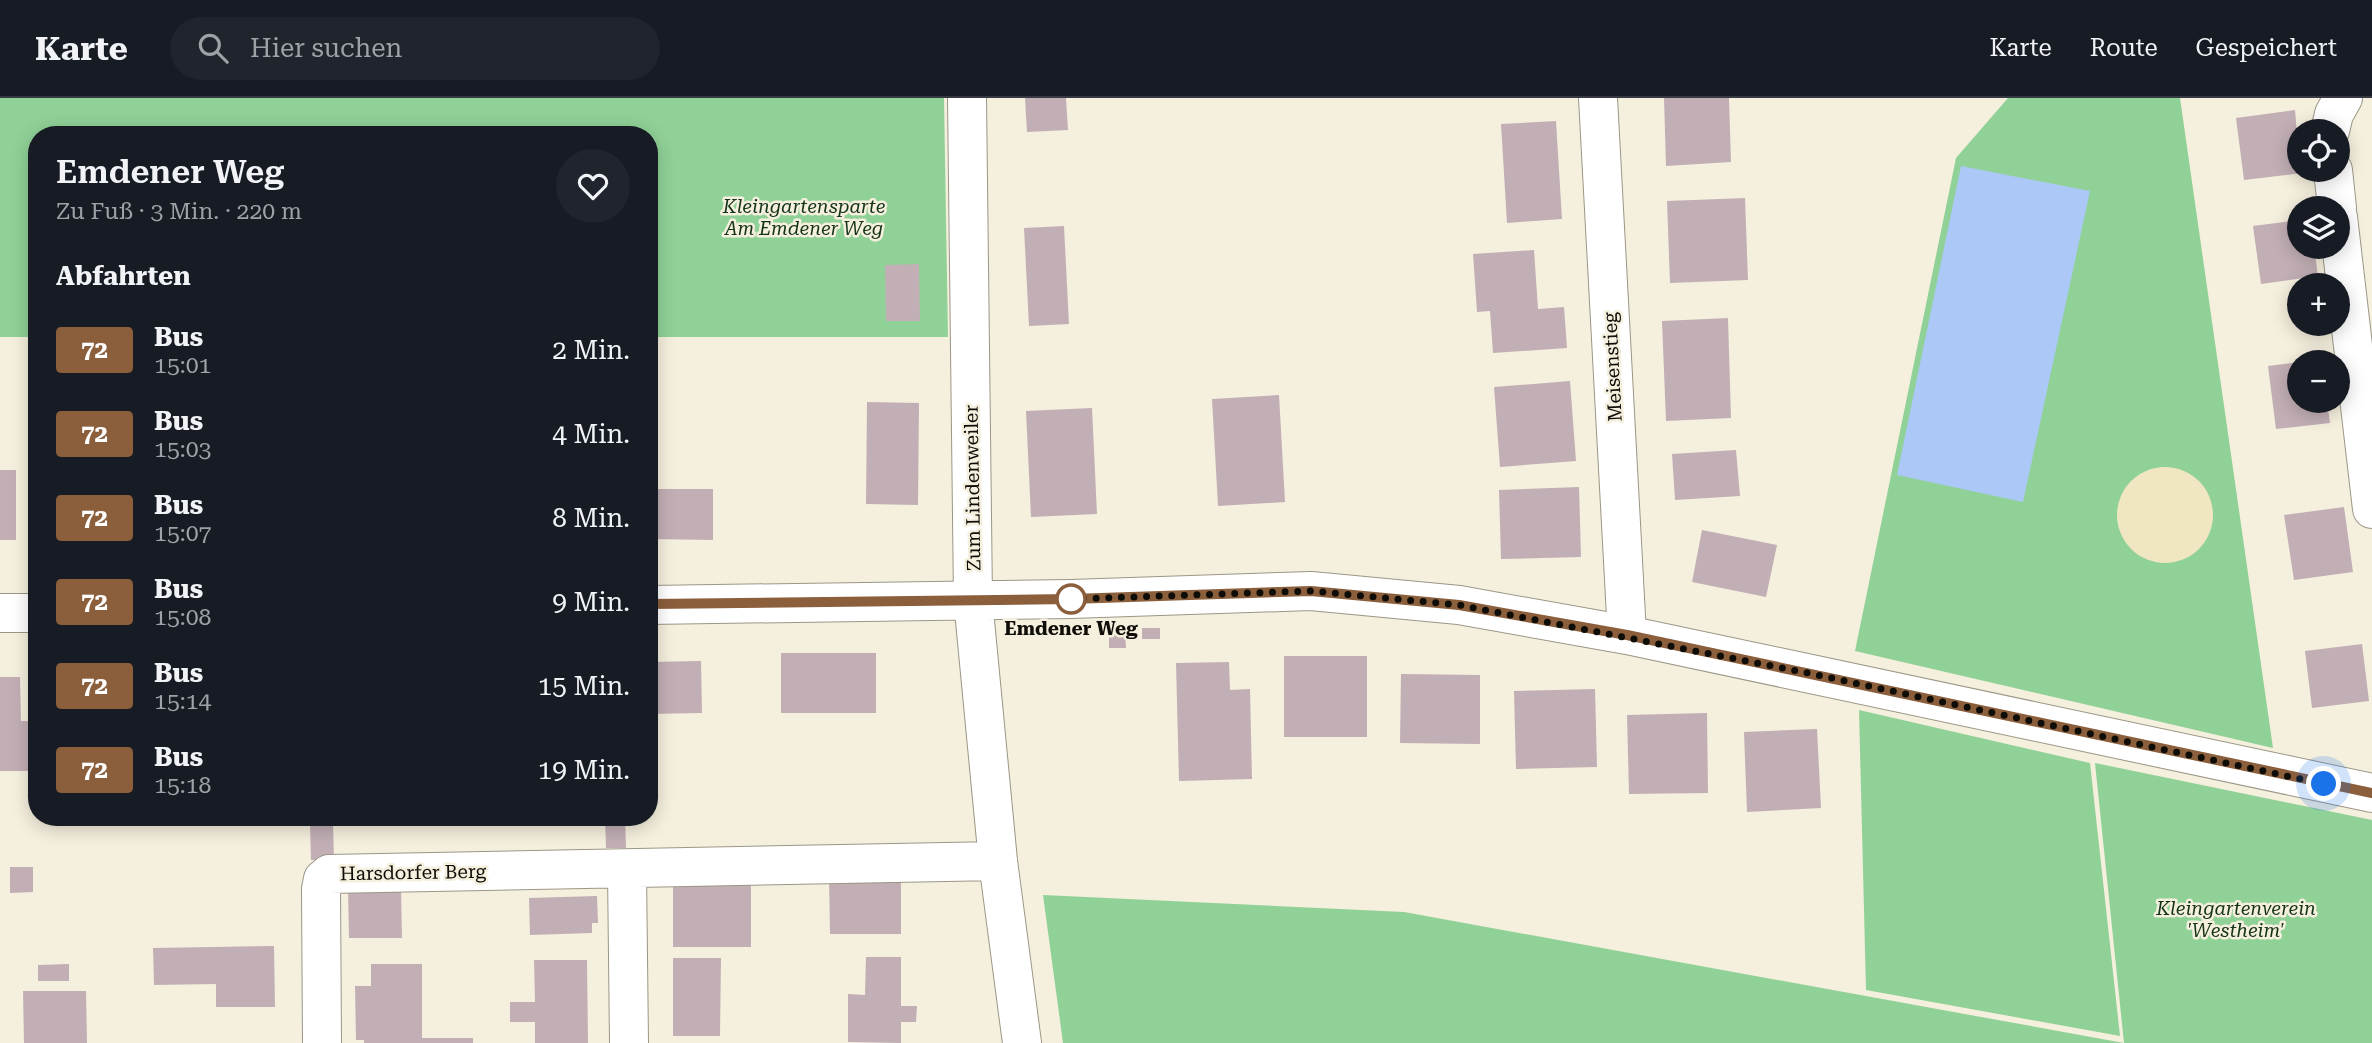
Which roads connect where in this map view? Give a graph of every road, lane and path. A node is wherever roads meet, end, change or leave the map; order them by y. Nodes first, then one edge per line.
1 (967, 98) edge
2 (1598, 98) edge
3 (2343, 98) edge
4 (2332, 119) edge
5 (2343, 259) edge
6 (2372, 509) edge
7 (973, 600) junction
8 (658, 605) edge
9 (28, 612) edge
10 (0, 613) edge
11 (1627, 635) junction
12 (2372, 793) edge
13 (998, 861) junction
14 (627, 870) junction
15 (321, 1043) edge
16 (629, 1043) edge
17 (1023, 1043) edge

1 - 7 street, Zum Lindenweiler
2 - 11 street, Meisenstieg
3 - 4 street
5 - 6 street
7 - 8 street
7 - 11 street
7 - 13 street, Zum Lindenweiler
9 - 10 street
11 - 12 street
13 - 14 street, Harsdorfer Berg
13 - 17 street, Zum Lindenweiler
14 - 15 street, Harsdorfer Berg
14 - 16 street

